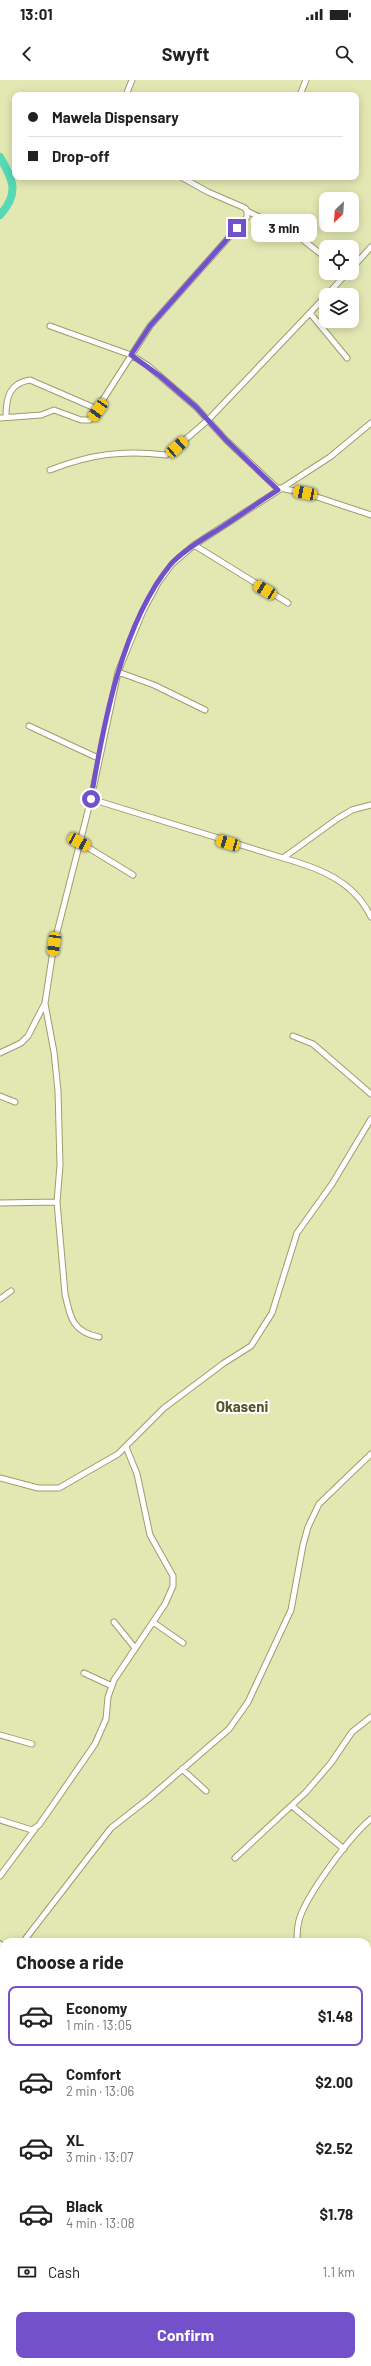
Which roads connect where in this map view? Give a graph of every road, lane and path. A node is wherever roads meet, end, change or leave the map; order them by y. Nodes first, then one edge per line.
1 (132, 80) edge
2 (306, 80) edge
3 (127, 92) edge
4 (301, 92) edge
5 (187, 180) edge
6 (248, 211) junction
7 (371, 247) edge
8 (319, 252) edge
9 (359, 260) edge
10 (338, 280) edge
11 (332, 288) edge
12 (319, 303) edge
13 (310, 313) junction
14 (50, 326) dead end
15 (131, 355) junction
16 (347, 358) dead end
17 (98, 410) junction
18 (3, 417) edge
19 (208, 420) junction
20 (371, 423) edge
21 (50, 470) dead end
22 (279, 489) junction
23 (371, 515) edge
24 (194, 545) junction
25 (288, 603) dead end
26 (118, 672) junction
27 (205, 710) dead end
28 (29, 726) dead end
29 (98, 758) junction
30 (91, 799) junction
31 (371, 805) edge
32 (79, 842) junction
33 (283, 858) junction
34 (133, 875) dead end
35 (371, 917) edge
36 (45, 1003) junction
37 (293, 1036) dead end
38 (0, 1053) edge
39 (371, 1094) edge
40 (0, 1096) edge
41 (15, 1102) dead end
42 (371, 1119) edge
43 (57, 1202) junction
44 (0, 1203) edge
45 (11, 1291) dead end
46 (0, 1299) edge
47 (99, 1337) dead end
48 (126, 1447) junction
49 (371, 1454) edge
50 (0, 1478) edge
51 (114, 1622) dead end
52 (153, 1622) junction
53 (183, 1643) dead end
54 (135, 1648) junction
55 (84, 1673) dead end
56 (112, 1686) junction
57 (371, 1717) edge
58 (0, 1735) edge
59 (32, 1744) dead end
60 (182, 1769) junction
61 (206, 1791) dead end
62 (292, 1806) junction
63 (371, 1819) edge
64 (0, 1820) edge
65 (36, 1827) junction
66 (344, 1849) junction
67 (235, 1858) dead end
68 (0, 1876) edge
69 (26, 1938) edge
70 (297, 1938) edge

1 - 3 street
2 - 4 street
5 - 6 street
6 - 8 street
6 - 15 street
7 - 9 street
10 - 11 street
12 - 13 street
13 - 16 street
13 - 19 street
14 - 15 street
15 - 17 street
15 - 19 street
17 - 18 street
17 - 18 street
19 - 21 street
19 - 22 street
20 - 22 street
22 - 23 street
22 - 24 street
24 - 25 street
24 - 26 street
26 - 27 street
26 - 29 street
28 - 29 street
29 - 30 street
30 - 32 street
30 - 33 street
31 - 33 street
32 - 34 street
32 - 36 street
33 - 35 street
36 - 38 street
36 - 43 street
37 - 39 street
40 - 41 street
42 - 48 street
43 - 44 street
43 - 47 street
45 - 46 street
48 - 50 street
48 - 52 street
49 - 60 street
51 - 54 street
52 - 53 street
52 - 54 street
54 - 56 street
55 - 56 street
56 - 65 street
57 - 62 street
58 - 59 street
60 - 61 street
60 - 69 street
62 - 66 street
62 - 67 street
63 - 66 street
64 - 65 street
65 - 68 street
66 - 70 street

